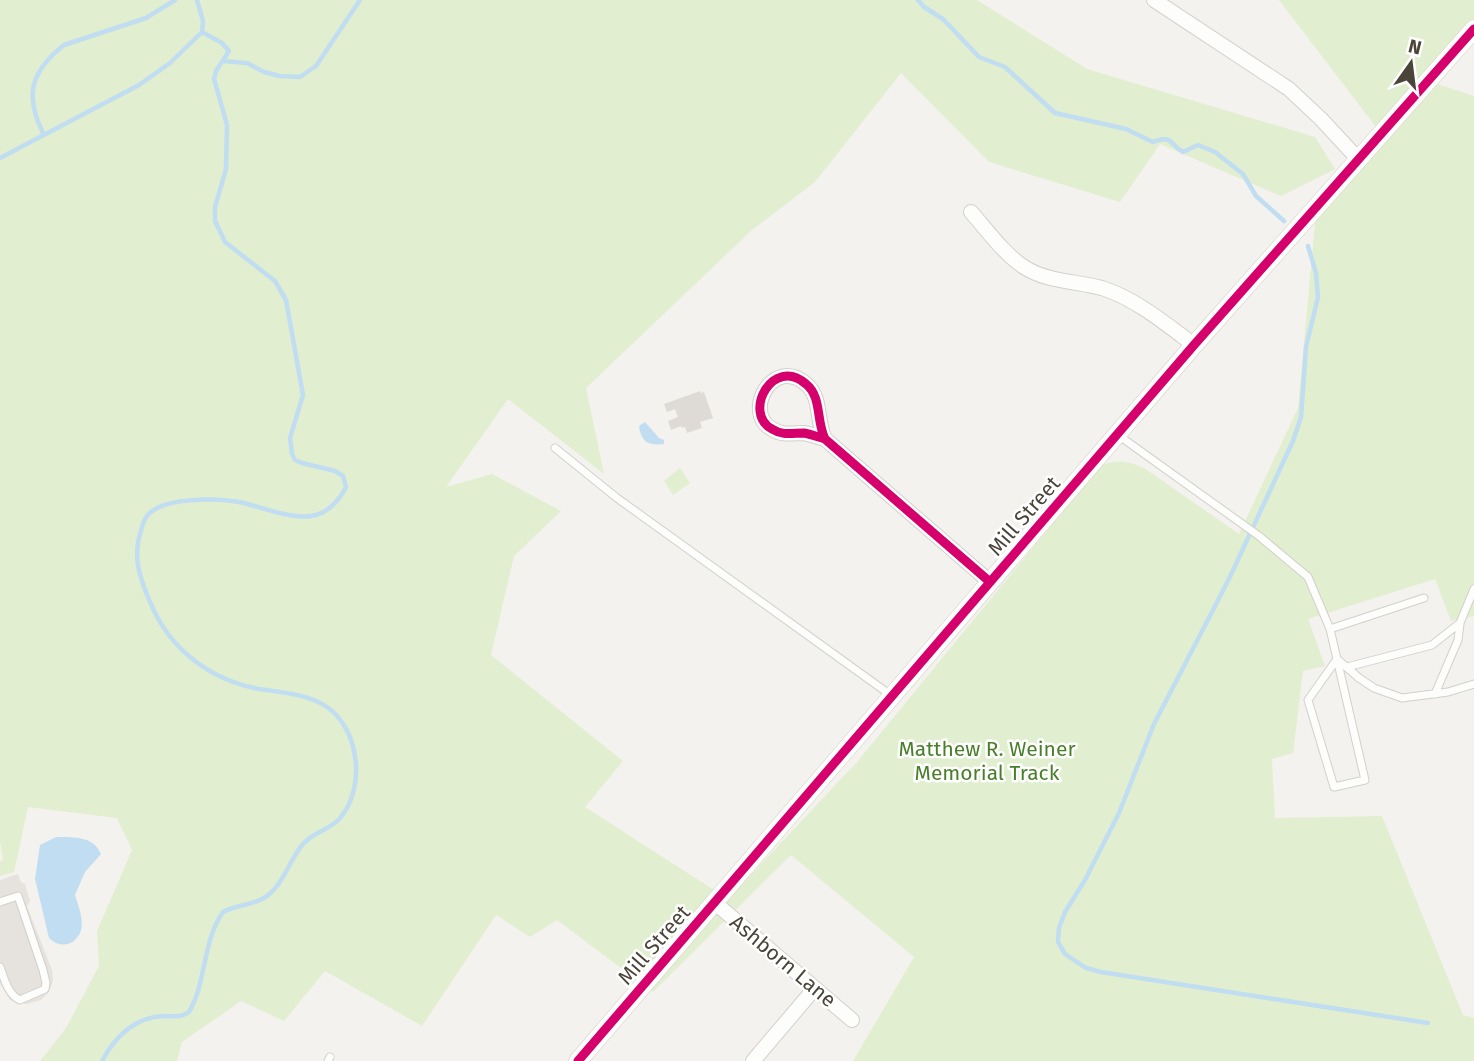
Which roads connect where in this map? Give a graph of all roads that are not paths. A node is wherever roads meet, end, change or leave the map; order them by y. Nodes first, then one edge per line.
1 (1154, 0) edge
2 (1474, 29) edge
3 (1359, 160) junction
4 (971, 212) dead end
5 (1194, 345) junction
6 (1118, 435) junction
7 (825, 439) junction
8 (555, 448) dead end
9 (990, 582) junction
10 (1474, 589) edge
11 (1424, 598) dead end
12 (1460, 624) junction
13 (1330, 629) junction
14 (1337, 659) junction
15 (1347, 667) junction
16 (1474, 684) edge
17 (1435, 694) junction
18 (892, 697) junction
19 (0, 902) edge
20 (714, 902) junction
21 (0, 967) edge
22 (815, 988) junction
23 (852, 1020) dead end
24 (578, 1061) edge
25 (753, 1061) edge

1 - 3 street
2 - 3 street, Mill Street
3 - 5 street, Mill Street
4 - 5 street
5 - 6 street, Mill Street
6 - 9 street, Mill Street
6 - 13 lane
7 - 7 street
7 - 9 street
8 - 18 lane
9 - 18 street, Mill Street
10 - 12 lane
11 - 13 lane
12 - 15 lane
12 - 17 lane
13 - 14 lane
14 - 14 lane
14 - 15 lane
15 - 17 lane
16 - 17 lane
18 - 20 street, Mill Street
19 - 21 lane
20 - 22 street, Ashborn Lane
20 - 24 street, Mill Street
22 - 23 street, Ashborn Lane
22 - 25 street

